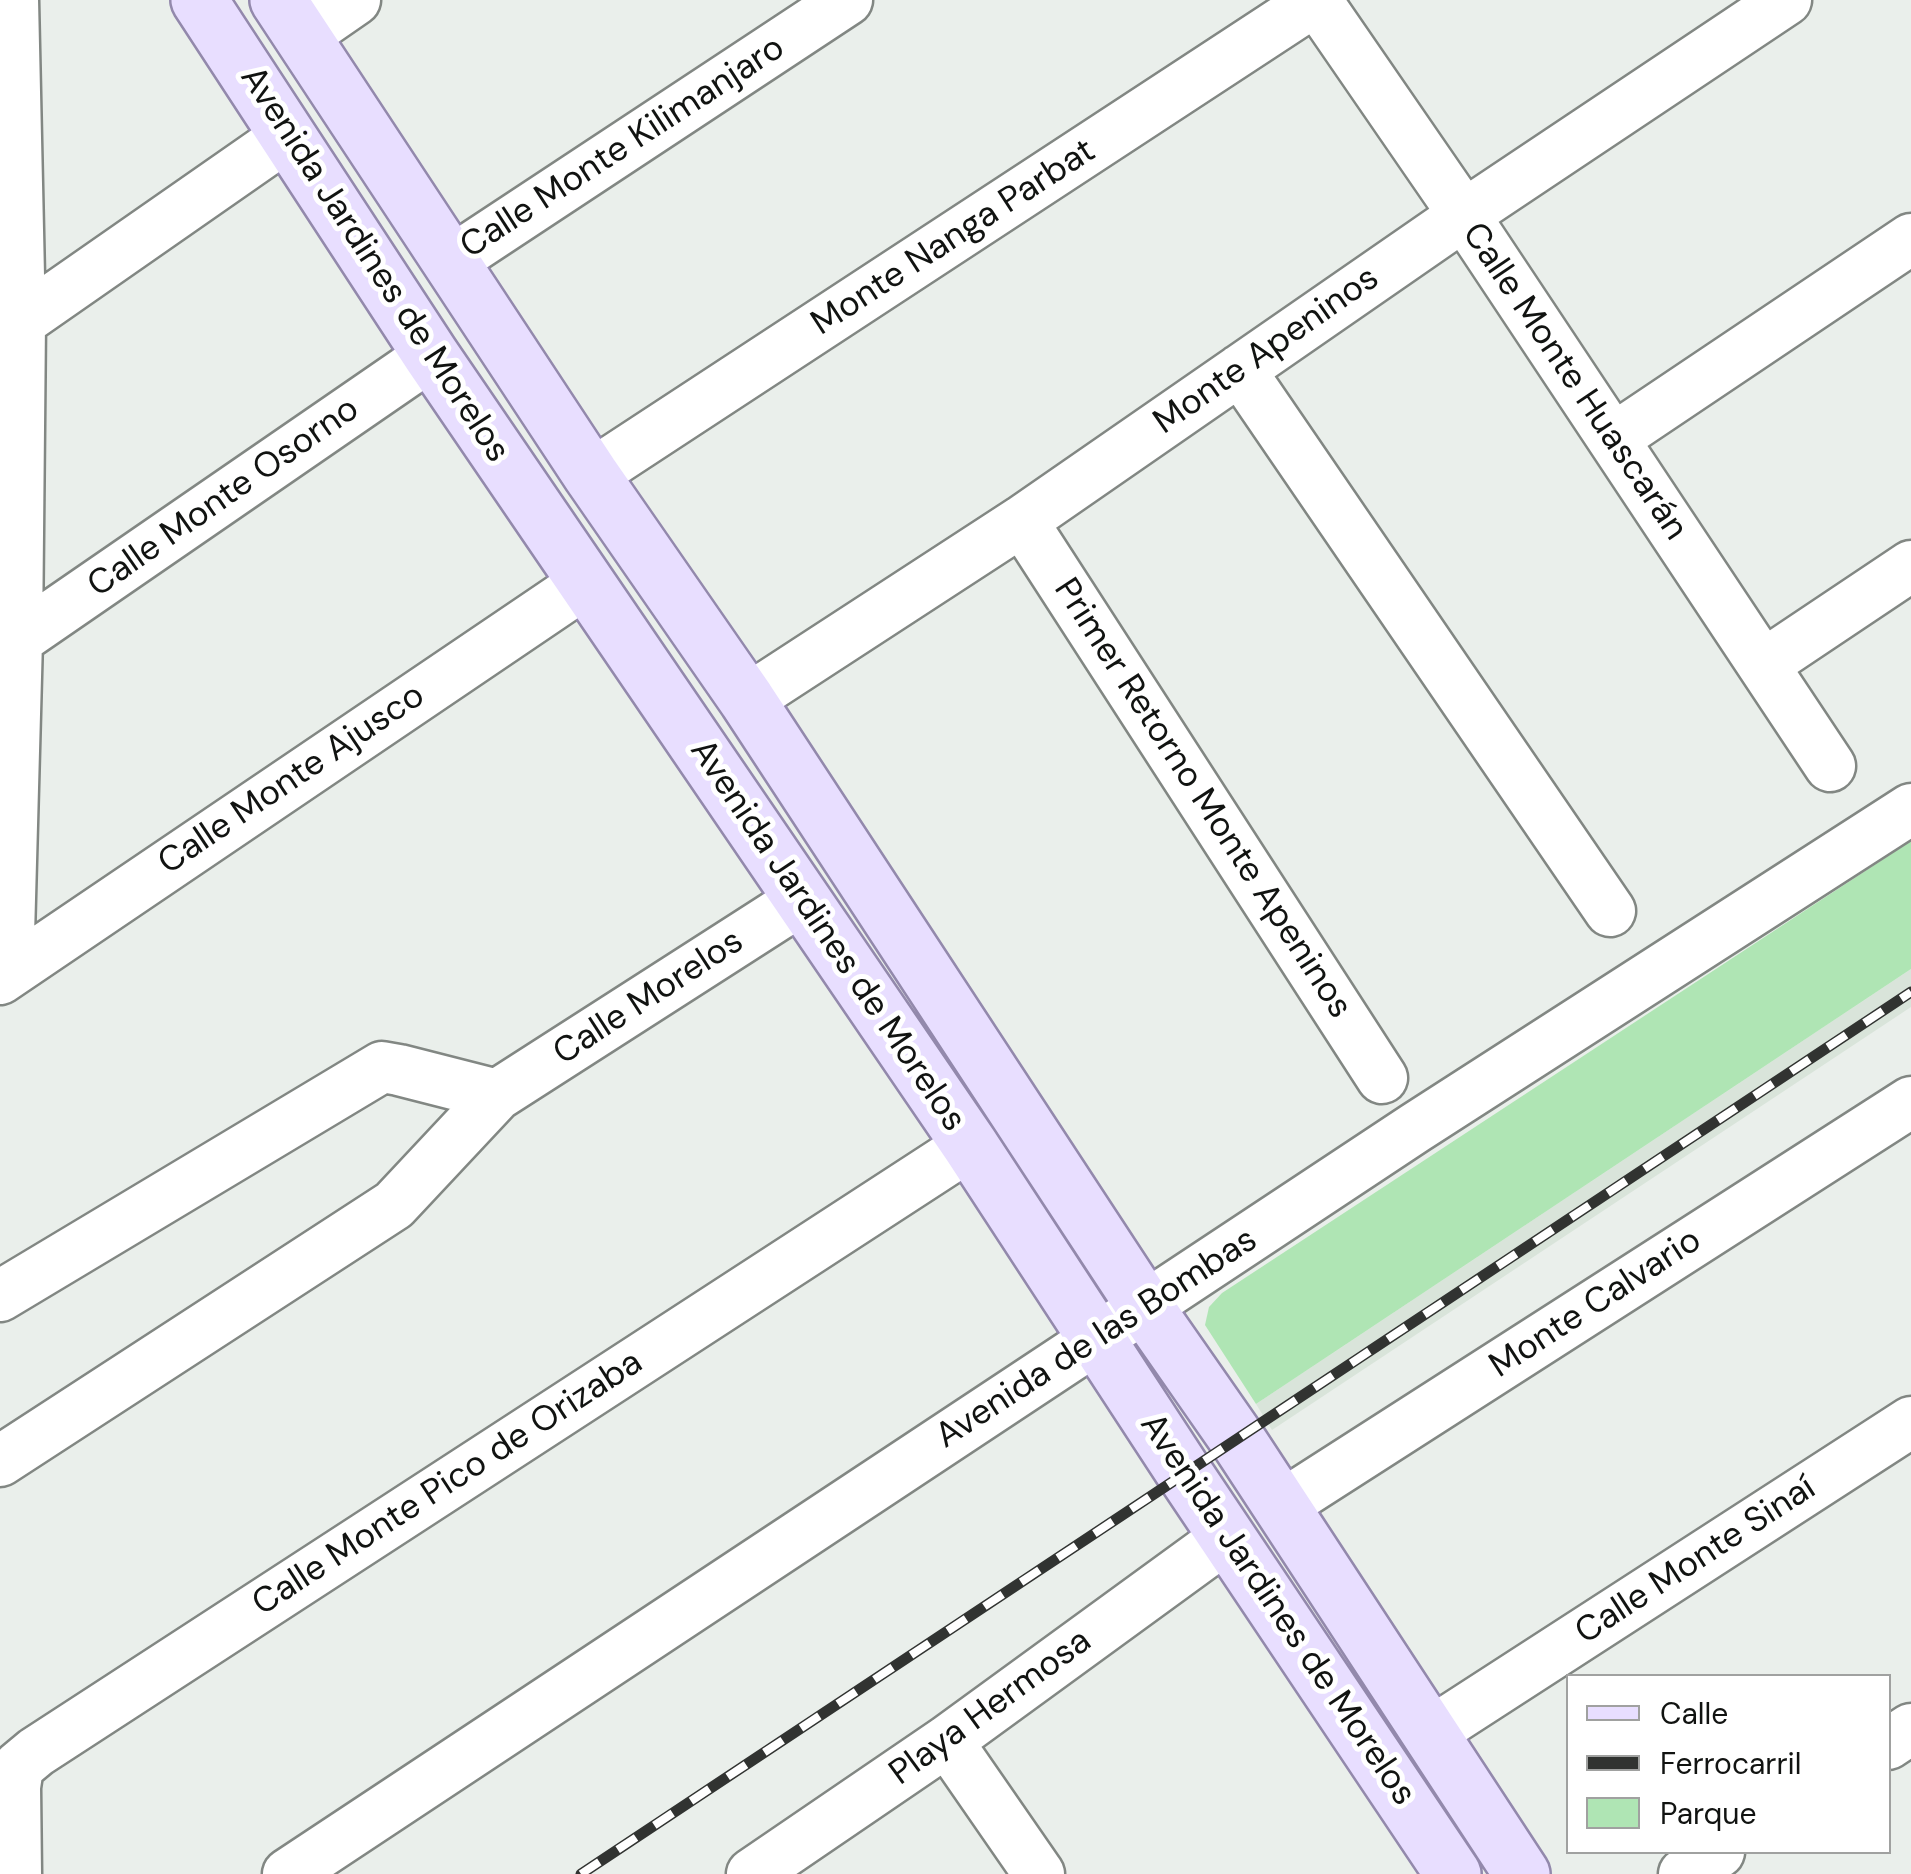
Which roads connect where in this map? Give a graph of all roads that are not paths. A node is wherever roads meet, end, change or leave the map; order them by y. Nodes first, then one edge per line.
1 (14, 0) edge
2 (200, 0) edge
3 (355, 0) edge
4 (847, 0) edge
5 (1316, 0) edge
6 (1786, 0) edge
7 (290, 18) edge
8 (287, 136) junction
9 (1464, 215) junction
10 (1911, 238) edge
11 (450, 262) junction
12 (20, 322) junction
13 (432, 356) junction
14 (518, 363) junction
15 (1240, 370) junction
16 (462, 401) junction
17 (1613, 439) junction
18 (592, 475) junction
19 (1022, 521) junction
20 (1911, 566) edge
21 (585, 583) junction
22 (17, 640) junction
23 (1763, 664) junction
24 (747, 700) junction
25 (1830, 766) dead end
26 (1911, 810) edge
27 (801, 900) junction
28 (1610, 911) dead end
29 (4, 976) edge
30 (1382, 1078) dead end
31 (497, 1095) junction
32 (1911, 1102) edge
33 (970, 1145) junction
34 (0, 1296) edge
35 (1145, 1307) junction
36 (1096, 1339) junction
37 (1911, 1422) edge
38 (0, 1462) edge
39 (1280, 1506) junction
40 (1227, 1537) junction
41 (1430, 1733) junction
42 (947, 1742) junction
43 (1716, 1854) edge
44 (16, 1874) edge
45 (288, 1874) edge
46 (752, 1874) edge
47 (1039, 1874) edge
48 (1453, 1874) edge
49 (1522, 1874) edge
50 (1684, 1874) edge

1 - 12 street
2 - 8 main road, Avenida Jardines de Morelos
3 - 7 street
4 - 11 street, Calle Monte Kilimanjaro
5 - 9 street, Calle Monte Huascarán
5 - 18 street, Monte Nanga Parbat
6 - 9 street, Monte Apeninos
7 - 11 main road, Avenida Jardines de Morelos
8 - 12 street
8 - 13 main road, Avenida Jardines de Morelos
9 - 15 street, Monte Apeninos
9 - 17 street, Calle Monte Huascarán
10 - 17 street
11 - 14 main road, Avenida Jardines de Morelos
12 - 22 street
13 - 16 main road, Avenida Jardines de Morelos
13 - 22 street, Calle Monte Osorno
14 - 16 main road
14 - 18 main road, Avenida Jardines de Morelos
15 - 19 street, Monte Apeninos
15 - 28 street
16 - 21 main road, Avenida Jardines de Morelos
17 - 23 street, Calle Monte Huascarán
18 - 24 main road, Avenida Jardines de Morelos
19 - 24 street, Monte Apeninos
19 - 30 street, Primer Retorno Monte Apeninos
20 - 23 street
21 - 27 main road, Avenida Jardines de Morelos
21 - 29 street, Calle Monte Ajusco
22 - 29 street
23 - 25 street, Calle Monte Huascarán
24 - 35 main road, Avenida Jardines de Morelos
26 - 35 street, Avenida de las Bombas
27 - 31 street, Calle Morelos
27 - 33 main road, Avenida Jardines de Morelos
31 - 34 street
31 - 38 street, Calle Morelos
32 - 39 street, Monte Calvario
33 - 36 main road, Avenida Jardines de Morelos
33 - 44 street, Calle Monte Pico de Orizaba
35 - 36 street, Avenida de las Bombas
35 - 39 main road, Avenida Jardines de Morelos
36 - 40 main road, Avenida Jardines de Morelos
36 - 45 street, Avenida de las Bombas
37 - 41 street, Calle Monte Sinaí
39 - 41 main road, Avenida Jardines de Morelos
40 - 42 street, Playa Hermosa
40 - 48 main road, Avenida Jardines de Morelos
41 - 49 main road, Avenida Jardines de Morelos
42 - 46 street, Playa Hermosa
42 - 47 street
43 - 50 street

